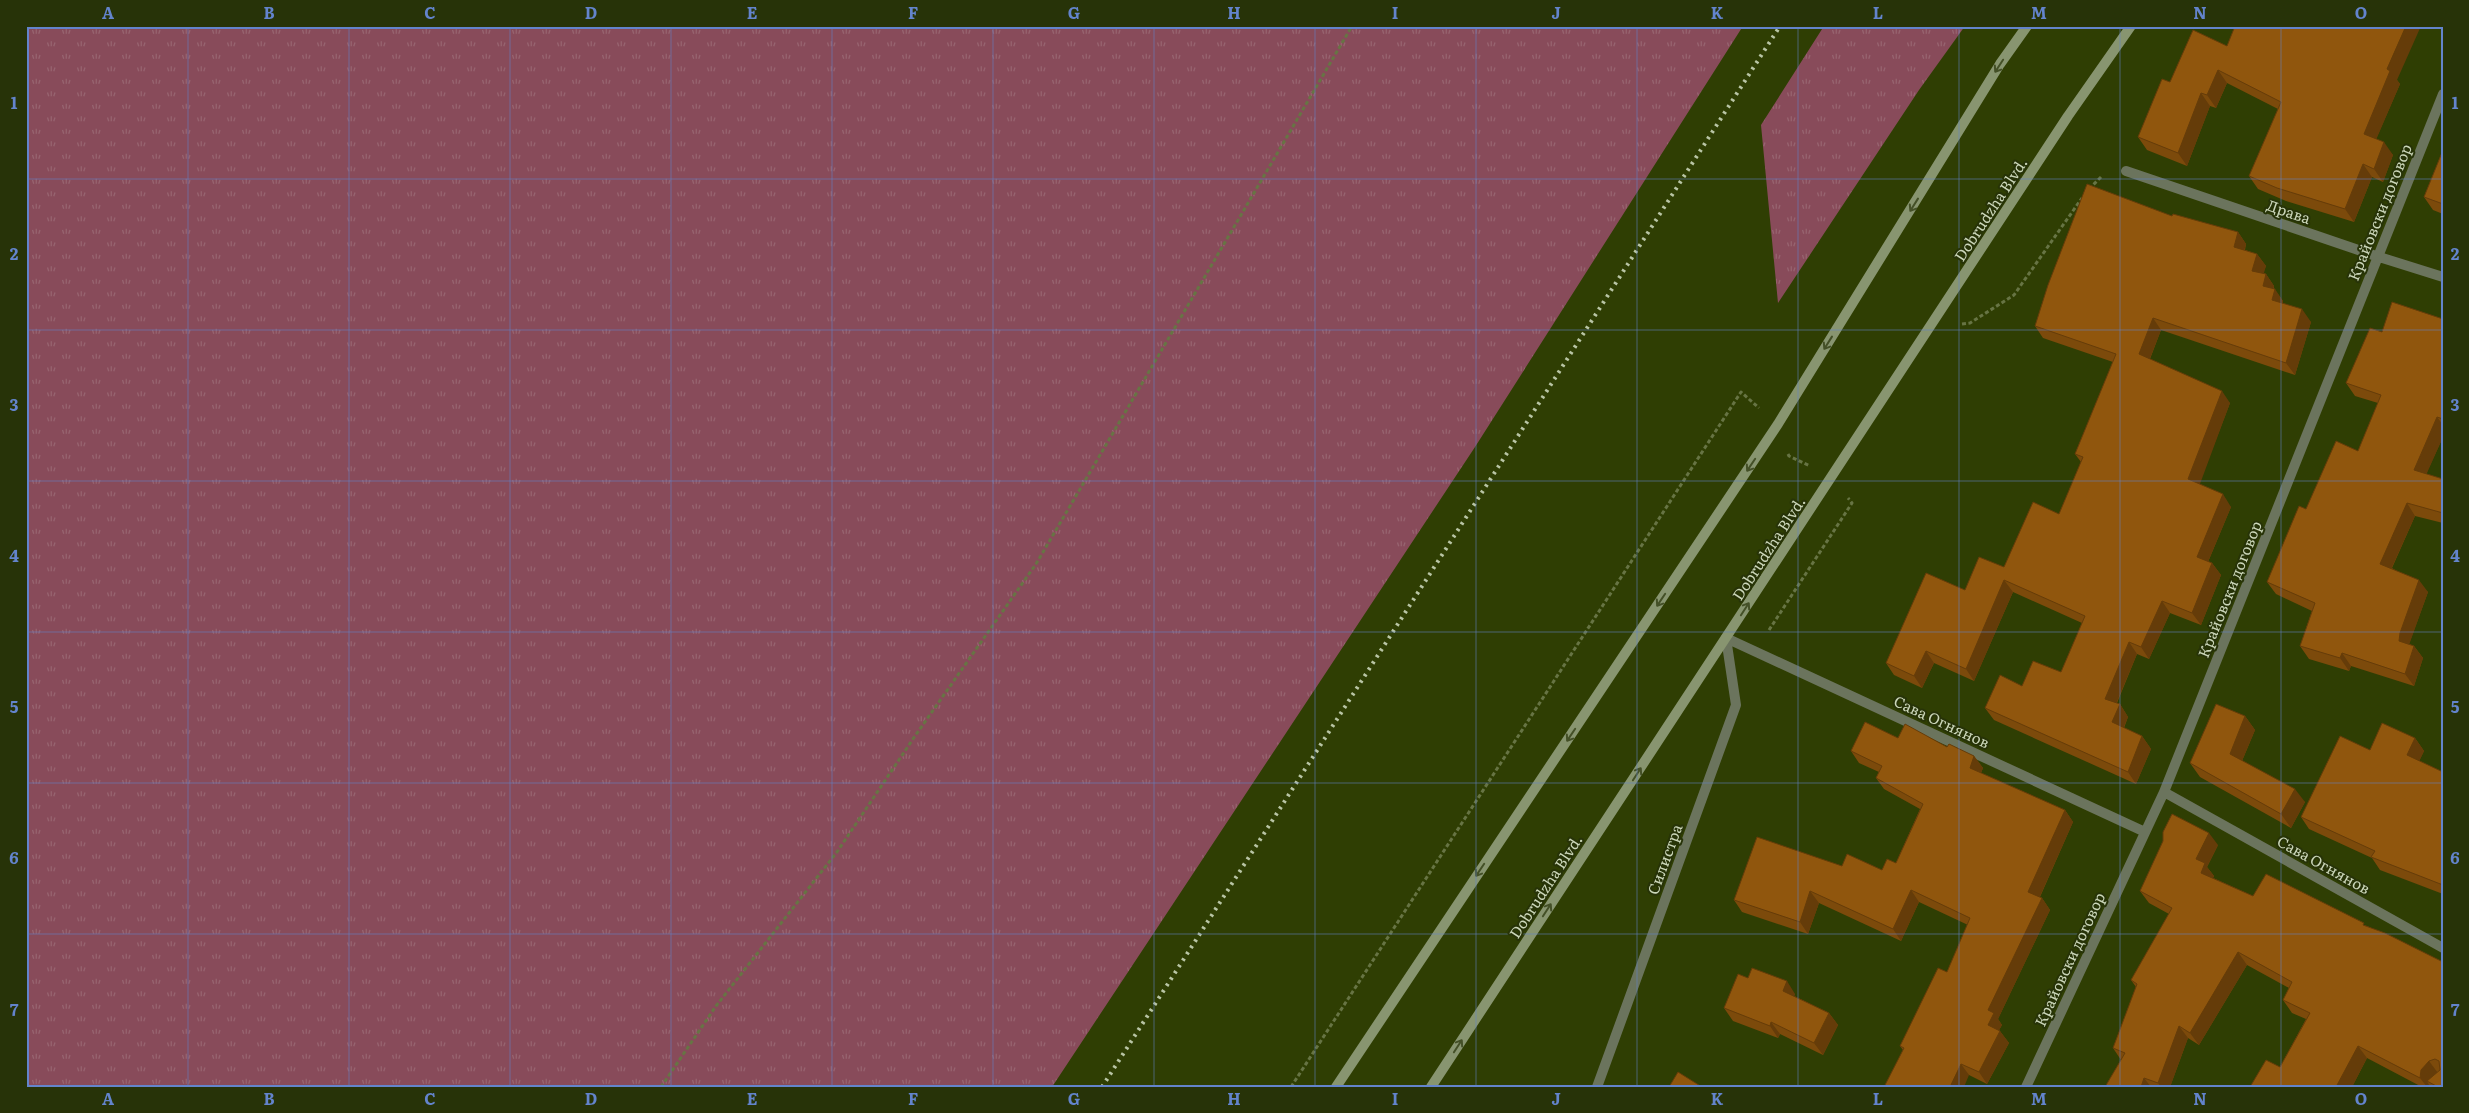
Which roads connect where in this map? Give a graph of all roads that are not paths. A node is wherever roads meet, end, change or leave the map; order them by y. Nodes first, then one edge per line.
1 (2027, 26) edge
2 (2131, 26) edge
3 (2443, 94) edge
4 (2126, 171) road end
5 (2376, 256) junction
6 (2443, 277) edge
7 (1726, 638) junction
8 (2164, 792) junction
9 (2145, 832) junction
10 (2443, 948) edge
11 (1336, 1087) edge
12 (1431, 1087) edge
13 (1597, 1087) edge
14 (2026, 1087) edge

1 -> 11 main road
7 -> 2 main road, Dobrudzha Blvd.
3 - 5 street, Крайовски договор
4 - 5 street, Драва
5 - 6 street, Драва
5 - 8 street, Крайовски договор
7 - 9 street, Сава Огнянов
12 -> 7 main road, Dobrudzha Blvd.
7 - 13 street, Силистра
8 - 9 street, Крайовски договор
8 - 10 street, Сава Огнянов
9 - 14 street, Крайовски договор

